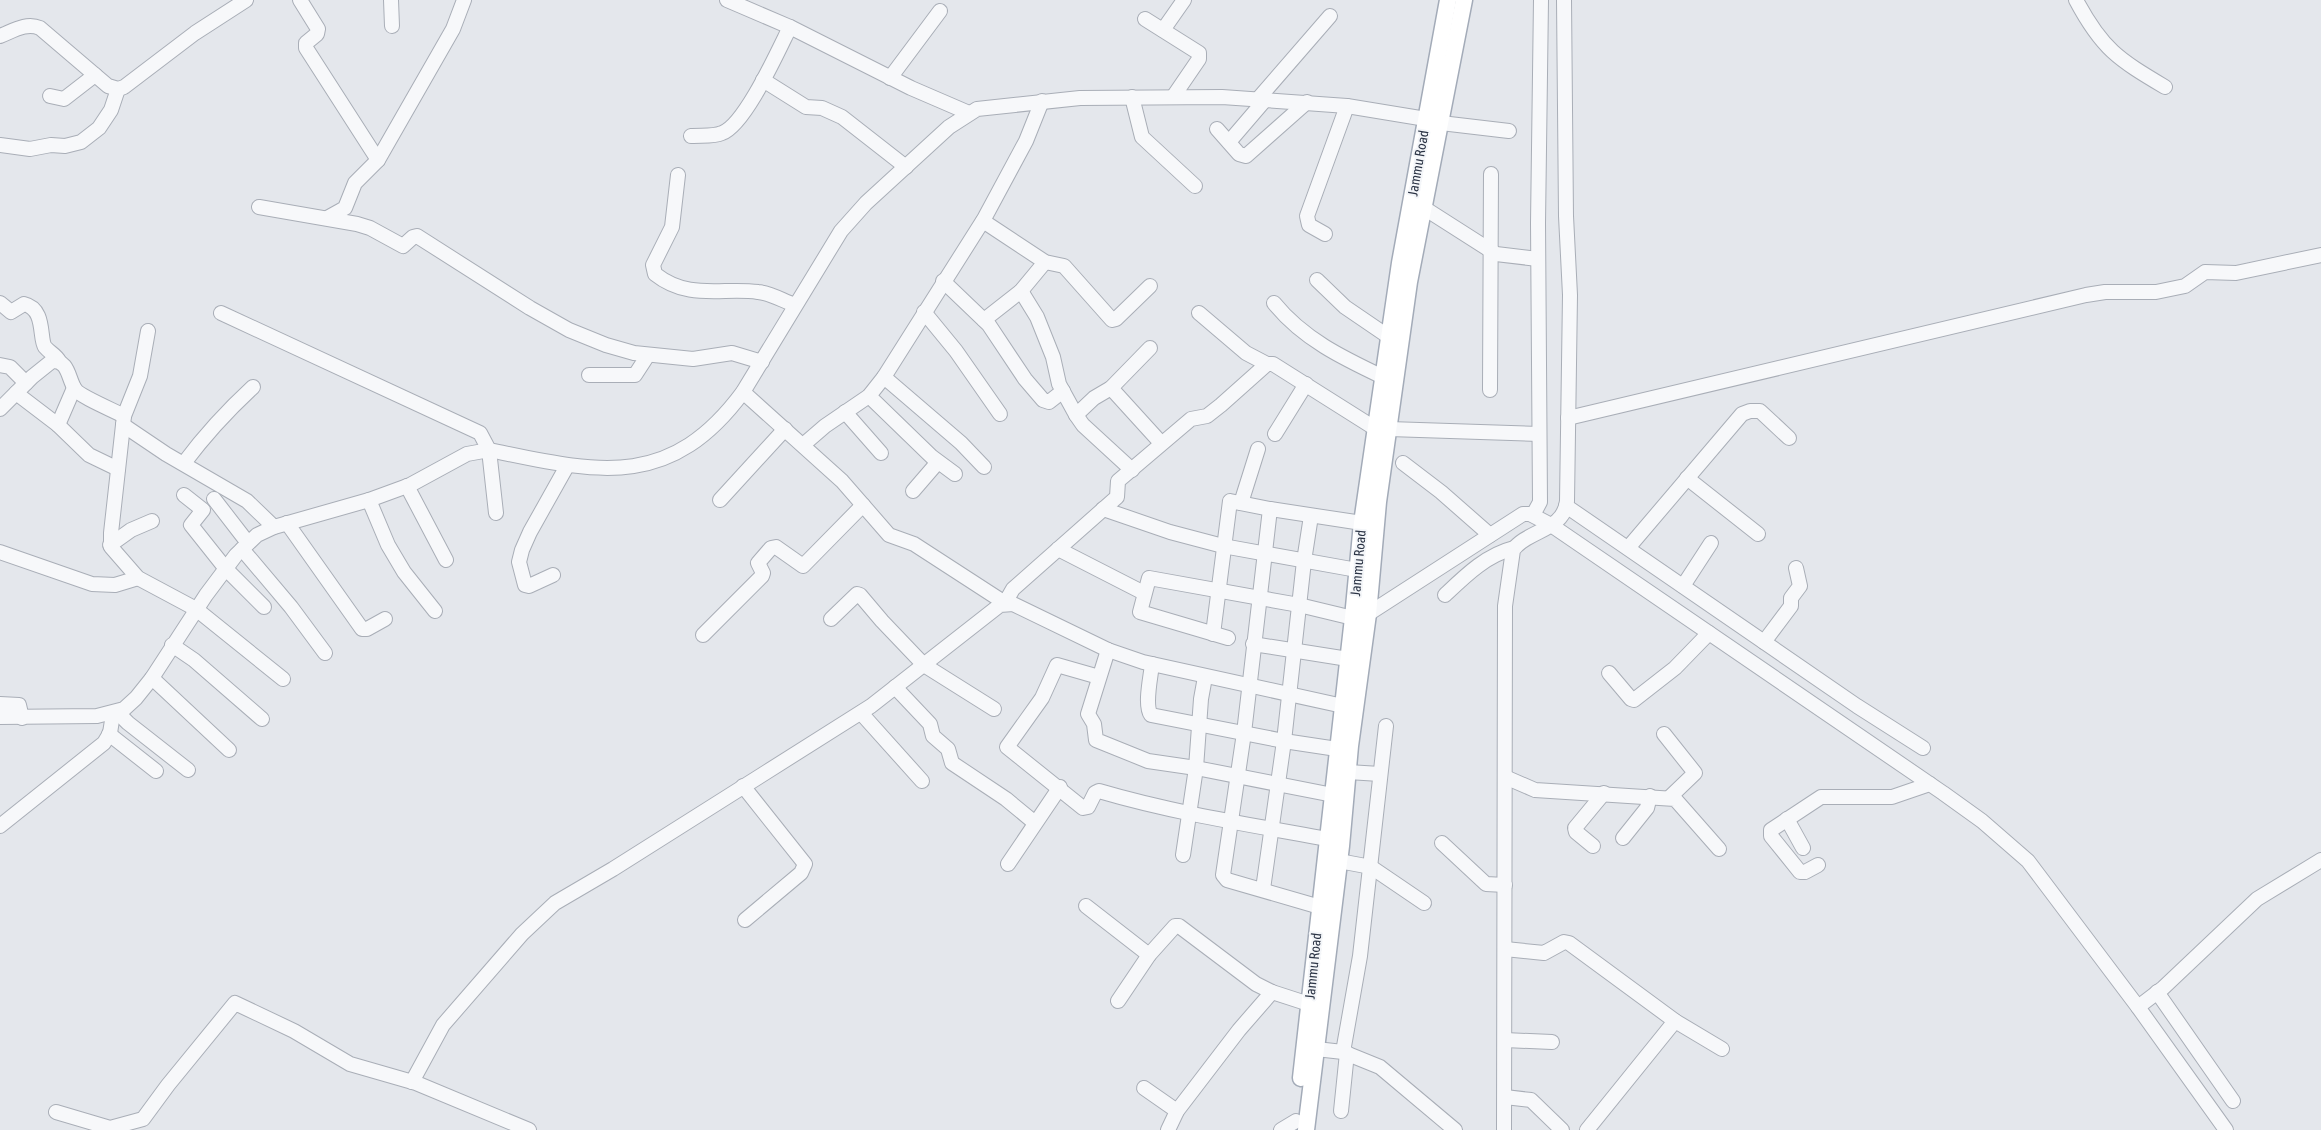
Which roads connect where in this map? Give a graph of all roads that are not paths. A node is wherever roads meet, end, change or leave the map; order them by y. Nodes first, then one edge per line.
1 (246, 0) edge
2 (300, 0) edge
3 (391, 0) edge
4 (464, 0) edge
5 (727, 0) edge
6 (1184, 0) edge
7 (1448, 0) edge
8 (1464, 0) edge
9 (1541, 0) edge
10 (1564, 0) edge
11 (2076, 0) edge
12 (940, 11) dead end
13 (1330, 16) dead end
14 (1145, 19) dead end
15 (1552, 24) junction
16 (392, 26) dead end
17 (790, 28) junction
18 (1163, 30) junction
19 (0, 36) edge
20 (95, 75) junction
21 (890, 78) junction
22 (763, 80) junction
23 (2165, 87) dead end
24 (118, 89) junction
25 (50, 96) dead end
26 (1132, 96) junction
27 (1173, 97) junction
28 (1262, 99) junction
29 (1042, 101) junction
30 (1307, 102) junction
31 (1347, 106) junction
32 (969, 113) junction
33 (1434, 121) junction
34 (1217, 129) dead end
35 (1509, 130) dead end
36 (691, 136) dead end
37 (1229, 142) junction
38 (0, 145) edge
39 (378, 160) junction
40 (906, 167) junction
41 (1492, 174) dead end
42 (678, 176) dead end
43 (1195, 186) dead end
44 (259, 208) dead end
45 (1424, 208) junction
46 (327, 218) junction
47 (982, 221) junction
48 (1325, 234) dead end
49 (1490, 250) junction
50 (2321, 255) edge
51 (1538, 259) junction
52 (1045, 262) junction
53 (1317, 280) dead end
54 (943, 281) junction
55 (1150, 286) dead end
56 (1020, 291) junction
57 (0, 303) edge
58 (1274, 304) dead end
59 (795, 305) junction
60 (924, 312) junction
61 (221, 313) dead end
62 (1199, 314) dead end
63 (984, 320) junction
64 (148, 331) dead end
65 (1389, 337) junction
66 (1150, 348) dead end
67 (648, 355) junction
68 (59, 361) junction
69 (762, 362) junction
70 (1267, 364) junction
71 (0, 365) edge
72 (589, 375) dead end
73 (884, 377) junction
74 (1383, 377) junction
75 (1306, 384) junction
76 (253, 387) dead end
77 (21, 388) junction
78 (74, 388) junction
79 (1111, 388) junction
80 (1490, 390) dead end
81 (743, 392) junction
82 (1063, 392) junction
83 (869, 396) junction
84 (0, 409) edge
85 (845, 412) junction
86 (1000, 414) dead end
87 (1076, 415) junction
88 (1568, 418) junction
89 (123, 420) junction
90 (58, 425) junction
91 (785, 429) junction
92 (1382, 429) junction
93 (1275, 434) dead end
94 (1539, 434) junction
95 (1789, 438) dead end
96 (1161, 443) junction
97 (802, 445) junction
98 (1258, 449) dead end
99 (489, 450) junction
100 (881, 453) dead end
101 (938, 462) junction
102 (184, 463) junction
103 (1403, 463) dead end
104 (567, 466) junction
105 (984, 467) dead end
106 (118, 468) junction
107 (1132, 470) junction
108 (955, 474) dead end
109 (1687, 478) junction
110 (407, 486) junction
111 (913, 491) dead end
112 (184, 494) dead end
113 (214, 499) dead end
114 (370, 500) junction
115 (720, 500) dead end
116 (1241, 503) junction
117 (863, 506) junction
118 (1103, 509) junction
119 (1270, 509) junction
120 (496, 513) dead end
121 (1311, 516) junction
122 (1550, 517) junction
123 (152, 522) dead end
124 (1362, 523) junction
125 (281, 525) junction
126 (1758, 534) dead end
127 (1490, 535) junction
128 (1711, 543) dead end
129 (110, 545) junction
130 (245, 546) junction
131 (1223, 546) junction
132 (1514, 548) junction
133 (1628, 548) junction
134 (1058, 549) junction
135 (0, 552) edge
136 (1264, 553) junction
137 (446, 560) dead end
138 (1304, 560) junction
139 (1796, 568) dead end
140 (226, 569) junction
141 (1357, 570) junction
142 (553, 575) dead end
143 (138, 578) junction
144 (1683, 586) junction
145 (1218, 590) junction
146 (1144, 593) junction
147 (1445, 596) dead end
148 (1258, 598) junction
149 (1005, 603) junction
150 (1299, 605) junction
151 (264, 607) dead end
152 (196, 609) junction
153 (435, 612) dead end
154 (1361, 616) junction
155 (831, 618) dead end
156 (385, 619) dead end
157 (1709, 633) junction
158 (1213, 634) junction
159 (703, 635) dead end
160 (1228, 638) dead end
161 (1764, 642) junction
162 (1253, 644) junction
163 (172, 645) junction
164 (1108, 650) junction
165 (1295, 650) junction
166 (325, 653) dead end
167 (1348, 659) junction
168 (1152, 664) junction
169 (924, 665) junction
170 (1608, 673) dead end
171 (1205, 676) junction
172 (1100, 677) junction
173 (152, 678) junction
174 (282, 679) dead end
175 (1248, 686) junction
176 (895, 687) junction
177 (1289, 694) junction
178 (0, 704) edge
179 (1343, 706) junction
180 (994, 709) dead end
181 (861, 712) junction
182 (115, 713) junction
183 (0, 717) edge
184 (22, 718) junction
185 (262, 719) dead end
186 (1200, 724) junction
187 (1386, 726) dead end
188 (1244, 732) junction
189 (109, 734) junction
190 (1664, 734) dead end
191 (1284, 741) junction
192 (1923, 748) dead end
193 (1337, 749) junction
194 (229, 750) dead end
195 (1196, 768) junction
196 (188, 770) dead end
197 (156, 771) dead end
198 (1367, 773) junction
199 (1238, 776) junction
200 (1505, 777) junction
201 (922, 782) dead end
202 (1930, 784) junction
203 (1277, 785) junction
204 (743, 786) junction
205 (1060, 787) junction
206 (1604, 793) junction
207 (1333, 795) junction
208 (1650, 796) junction
209 (1670, 797) junction
210 (1190, 813) junction
211 (1787, 819) junction
212 (1231, 822) junction
213 (1035, 823) junction
214 (0, 826) edge
215 (1272, 829) junction
216 (1623, 838) dead end
217 (1328, 839) junction
218 (1442, 843) dead end
219 (1593, 846) dead end
220 (1803, 848) dead end
221 (1719, 849) dead end
222 (1183, 855) dead end
223 (2321, 860) edge
224 (1008, 864) dead end
225 (1357, 864) junction
226 (1818, 865) dead end
227 (1505, 885) junction
228 (1263, 889) junction
229 (1424, 903) dead end
230 (1086, 906) dead end
231 (1320, 907) junction
232 (745, 920) dead end
233 (1505, 949) junction
234 (1149, 955) junction
235 (1272, 992) junction
236 (2148, 999) junction
237 (1118, 1001) dead end
238 (1309, 1004) junction
239 (1675, 1021) junction
240 (1505, 1040) junction
241 (1552, 1042) dead end
242 (1316, 1049) junction
243 (1722, 1049) dead end
244 (1341, 1052) junction
245 (412, 1082) junction
246 (1144, 1088) dead end
247 (1505, 1097) junction
248 (2233, 1101) dead end
249 (1177, 1111) junction
250 (1341, 1111) dead end
251 (56, 1112) dead end
252 (1299, 1127) edge
253 (529, 1130) edge
254 (1168, 1130) edge
255 (1281, 1130) edge
256 (1455, 1130) edge
257 (1504, 1130) edge
258 (1562, 1130) edge
259 (1587, 1130) edge
260 (2226, 1130) edge

1 - 24 street
2 - 39 street
3 - 16 street
4 - 39 street
5 - 17 street
6 - 18 street
7 - 33 main road, Jammu Road
8 - 33 main road
9 - 15 street
10 - 15 street
11 - 23 street
12 - 21 street
13 - 28 street
14 - 18 street
15 - 51 street
15 - 88 street
17 - 21 street
17 - 22 street
18 - 27 street
19 - 20 street
20 - 24 street
20 - 25 street
21 - 32 street
22 - 36 street
22 - 40 street
24 - 38 street
26 - 27 street
26 - 29 street
26 - 43 street
27 - 28 street
28 - 30 street
28 - 37 street
29 - 32 street
29 - 47 street
30 - 31 street
30 - 37 street
31 - 33 street
31 - 48 street
32 - 40 street
33 - 35 street
33 - 45 main road
33 - 65 main road, Jammu Road
34 - 37 street
39 - 46 street
40 - 59 street
41 - 49 street
42 - 59 street
44 - 46 street
45 - 49 street
45 - 92 main road
46 - 67 street
47 - 52 street
47 - 54 street
49 - 51 street
49 - 80 street
50 - 88 street
51 - 94 street
52 - 55 street
52 - 56 street
53 - 65 street
54 - 60 street
54 - 63 street
56 - 63 street
56 - 82 street
57 - 68 street
58 - 74 street
59 - 69 street
60 - 73 street
60 - 86 street
61 - 99 street
62 - 70 street
63 - 82 street
64 - 89 street
65 - 74 main road, Jammu Road
66 - 79 street
67 - 69 street
67 - 72 street
68 - 77 street
68 - 78 street
69 - 81 street
70 - 75 street
70 - 96 street
71 - 77 street
73 - 83 street
73 - 105 street
74 - 92 main road, Jammu Road
75 - 92 street
75 - 93 street
76 - 102 street
77 - 84 street
77 - 90 street
78 - 89 street
78 - 90 street
79 - 87 street
79 - 96 street
81 - 91 street
81 - 104 street
82 - 87 street
83 - 85 street
83 - 101 street
85 - 97 street
85 - 100 street
87 - 107 street
88 - 122 street
89 - 102 street
89 - 106 street
90 - 106 street
91 - 97 street
91 - 115 street
92 - 94 street
92 - 124 main road, Jammu Road
92 - 154 main road
94 - 122 street
95 - 109 street
96 - 107 street
97 - 117 street
98 - 116 street
99 - 104 street
99 - 110 street
99 - 120 street
101 - 108 street
101 - 111 street
102 - 125 street
103 - 127 street
104 - 142 street
106 - 129 street
107 - 118 street
109 - 126 street
109 - 133 street
110 - 114 street
110 - 137 street
112 - 140 street
113 - 130 street
114 - 125 street
114 - 153 street
116 - 119 street
116 - 131 street
117 - 149 street
117 - 159 street
118 - 131 street
118 - 134 street
119 - 121 street
119 - 136 street
121 - 124 street
121 - 138 street
122 - 127 street
122 - 132 street
122 - 133 street
122 - 157 street
123 - 129 street
124 - 141 main road, Jammu Road
125 - 130 street
125 - 156 street
127 - 154 street
128 - 144 street
129 - 143 street
130 - 140 street
130 - 166 street
131 - 136 street
131 - 145 street
132 - 147 street
132 - 200 street
133 - 144 street
134 - 146 street
134 - 149 street
135 - 143 street
136 - 138 street
136 - 148 street
138 - 141 street
138 - 150 street
139 - 161 street
140 - 151 street
140 - 152 street
141 - 154 main road, Jammu Road
143 - 152 street
144 - 161 street
145 - 146 street
145 - 148 street
145 - 158 street
146 - 158 street
148 - 150 street
148 - 162 street
149 - 164 street
149 - 169 street
150 - 154 street
150 - 165 street
152 - 163 street
152 - 174 street
154 - 167 main road, Jammu Road
154 - 198 main road
155 - 169 street
157 - 170 street
157 - 202 street
158 - 160 street
161 - 192 street
162 - 165 street
162 - 175 street
163 - 173 street
163 - 185 street
164 - 168 street
164 - 172 street
165 - 167 street
165 - 177 street
167 - 179 main road, Jammu Road
168 - 171 street
168 - 186 street
169 - 176 street
169 - 180 street
171 - 175 street
171 - 186 street
172 - 195 street
172 - 205 street
173 - 182 street
173 - 194 street
175 - 177 street
175 - 188 street
176 - 181 street
176 - 213 street
177 - 179 street
177 - 191 street
178 - 184 street
179 - 193 main road, Jammu Road
181 - 201 street
181 - 204 street
182 - 184 street
182 - 189 street
182 - 196 street
183 - 184 street
186 - 188 street
186 - 195 street
187 - 198 street
188 - 191 street
188 - 199 street
189 - 197 street
189 - 214 street
190 - 209 street
191 - 193 street
191 - 203 street
193 - 207 main road, Jammu Road
195 - 199 street
195 - 210 street
198 - 225 main road
198 - 225 street
199 - 203 street
199 - 212 street
200 - 206 street
200 - 227 street
202 - 211 street
202 - 236 street
203 - 207 street
203 - 215 street
204 - 232 street
204 - 245 street
205 - 210 street
205 - 213 street
206 - 208 street
206 - 219 street
207 - 217 main road, Jammu Road
208 - 209 street
208 - 216 street
209 - 221 street
210 - 212 street
210 - 222 street
211 - 220 street
211 - 226 street
212 - 215 street
212 - 228 street
213 - 224 street
215 - 217 street
215 - 228 street
217 - 231 main road, Jammu Road
218 - 227 street
223 - 236 street
225 - 229 street
225 - 242 main road
225 - 244 street
227 - 233 street
228 - 231 street
230 - 234 street
231 - 238 main road, Jammu Road
233 - 239 street
233 - 240 street
234 - 235 street
234 - 237 street
235 - 238 street
235 - 249 street
236 - 248 street
236 - 260 street
238 - 252 main road, Jammu Road
239 - 243 street
239 - 259 street
240 - 241 street
240 - 247 street
242 - 244 street
242 - 252 main road
244 - 250 street
244 - 256 street
245 - 251 street
245 - 253 street
246 - 249 street
247 - 257 street
247 - 258 street
249 - 254 street
252 - 255 street

